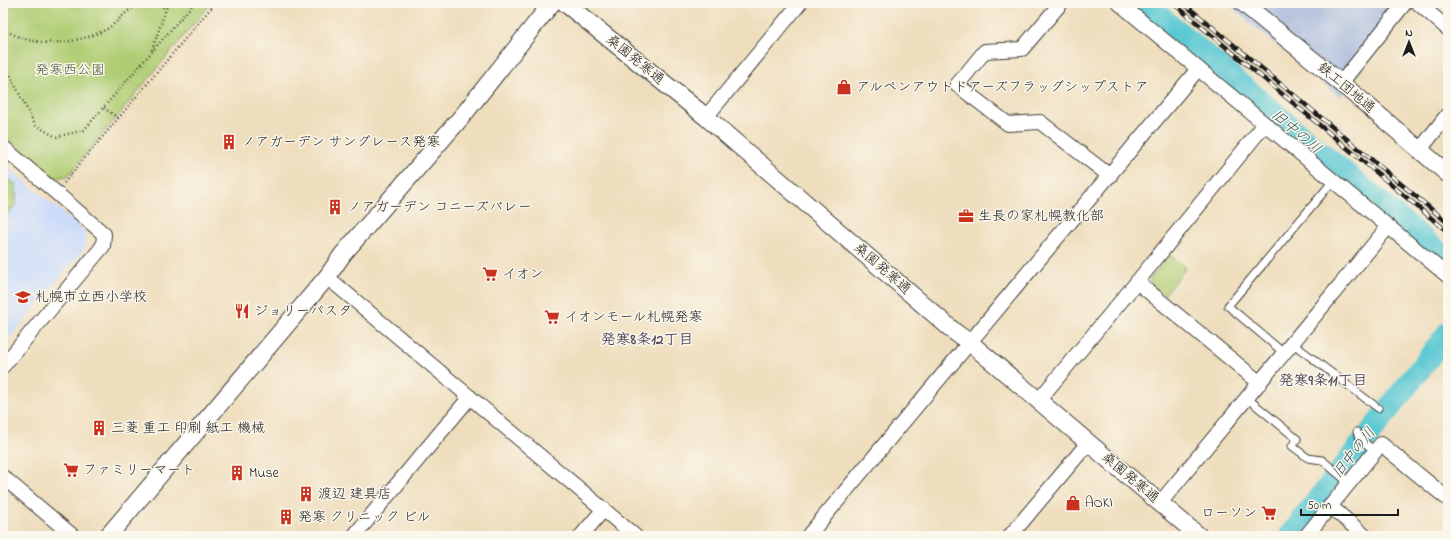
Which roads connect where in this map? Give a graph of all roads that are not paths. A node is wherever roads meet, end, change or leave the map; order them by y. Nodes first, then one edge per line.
1 (552, 3) edge
2 (565, 3) edge
3 (800, 3) edge
4 (1061, 3) edge
5 (1119, 3) edge
6 (1243, 3) edge
7 (1405, 3) edge
8 (1418, 3) edge
9 (1448, 29) edge
10 (1198, 69) junction
11 (1341, 83) junction
12 (1448, 114) edge
13 (706, 117) junction
14 (1265, 124) junction
15 (3, 147) edge
16 (1419, 151) junction
17 (1448, 174) edge
18 (1110, 176) junction
19 (1333, 181) junction
20 (1388, 226) junction
21 (1448, 276) edge
22 (327, 277) junction
23 (1137, 282) junction
24 (969, 342) junction
25 (1288, 348) junction
26 (3, 366) edge
27 (1260, 383) junction
28 (470, 396) junction
29 (1247, 398) junction
30 (1038, 401) junction
31 (1378, 408) dead end
32 (1357, 432) dead end
33 (1088, 443) junction
34 (1371, 448) junction
35 (3, 477) edge
36 (1346, 480) junction
37 (1448, 499) edge
38 (1160, 503) junction
39 (1330, 506) junction
40 (604, 509) junction
41 (73, 536) edge
42 (108, 536) edge
43 (354, 536) edge
44 (581, 536) edge
45 (636, 536) edge
46 (808, 536) edge
47 (1010, 536) edge
48 (1199, 536) edge
49 (1306, 536) edge
50 (1365, 536) edge

1 - 22 street
2 - 13 street, 桑園発寒通
3 - 13 street
4 - 18 street
5 - 10 street
6 - 11 street, 鉄工団地通
7 - 11 street
8 - 9 street
10 - 14 street
10 - 18 street
11 - 16 street, 鉄工団地通
12 - 16 street
13 - 24 street, 桑園発寒通
14 - 19 street
14 - 23 street
15 - 26 street
16 - 17 street, 鉄工団地通
18 - 24 street
19 - 20 street
19 - 25 lane
20 - 21 street
20 - 25 street
22 - 28 street
22 - 42 street
23 - 27 street
23 - 30 street
24 - 30 street, 桑園発寒通
24 - 46 street
25 - 27 street
25 - 31 lane
27 - 29 street
28 - 40 street
28 - 43 street
29 - 36 lane
29 - 38 street
30 - 33 street, 桑園発寒通
32 - 34 lane
33 - 38 street, 桑園発寒通
33 - 47 street
34 - 36 street
34 - 37 street
35 - 41 street
36 - 39 street
38 - 48 street, 桑園発寒通
39 - 49 street
39 - 50 street
40 - 44 street
40 - 45 street

